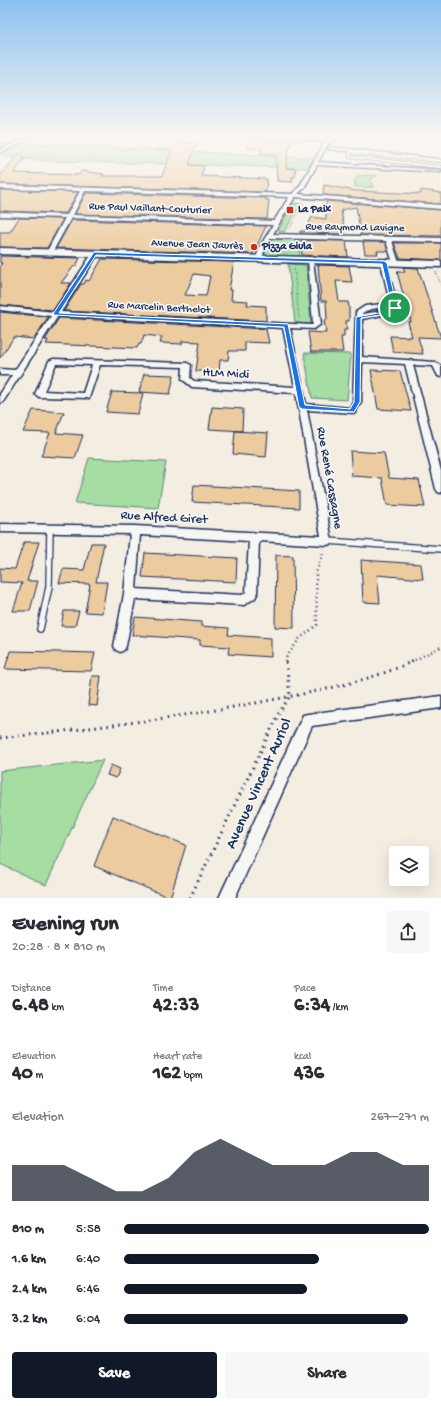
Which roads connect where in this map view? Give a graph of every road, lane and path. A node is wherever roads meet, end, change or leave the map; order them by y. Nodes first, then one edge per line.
1 (307, 179) edge
2 (0, 187) edge
3 (84, 190) junction
4 (294, 196) junction
5 (308, 196) junction
6 (441, 207) edge
7 (0, 214) edge
8 (69, 216) junction
9 (276, 223) junction
10 (269, 236) junction
11 (286, 236) junction
12 (388, 239) junction
13 (441, 240) edge
14 (0, 251) edge
15 (49, 253) junction
16 (94, 254) junction
17 (259, 259) junction
18 (294, 260) junction
19 (311, 261) junction
20 (384, 263) junction
21 (396, 263) junction
22 (437, 264) edge
23 (441, 285) edge
24 (0, 308) edge
25 (55, 314) junction
26 (286, 326) junction
27 (300, 326) junction
28 (358, 359) junction
29 (97, 362) junction
30 (408, 362) junction
31 (0, 372) edge
32 (17, 374) junction
33 (441, 374) edge
34 (298, 390) junction
35 (0, 400) edge
36 (302, 407) junction
37 (441, 489) edge
38 (0, 528) edge
39 (50, 528) junction
40 (134, 530) junction
41 (254, 537) junction
42 (327, 541) junction
43 (441, 549) edge
44 (130, 594) junction
45 (40, 630) dead end
46 (120, 646) dead end
47 (441, 647) edge
48 (290, 696) junction
49 (441, 702) edge
50 (0, 738) edge
51 (190, 898) edge
52 (227, 898) edge

1 - 4 street
2 - 3 street
3 - 4 street
3 - 8 street
4 - 5 street
4 - 9 street
5 - 6 street
5 - 11 path
7 - 8 street, Rue Paul Vaillant-Couturier
8 - 9 street, Rue Paul Vaillant-Couturier
8 - 15 street
9 - 10 street
10 - 11 street, Rue Raymond Lavigne
10 - 17 street
11 - 12 street, Rue Raymond Lavigne
12 - 13 street, Rue Raymond Lavigne
12 - 21 street
14 - 15 street, Avenue Jean Jaurès
15 - 16 street, Avenue Jean Jaurès
16 - 17 street, Avenue Jean Jaurès
16 - 25 street
17 - 18 street, Avenue Jean Jaurès
18 - 19 street, Avenue Jean Jaurès
18 - 27 path
19 - 20 street, Avenue Jean Jaurès
19 - 27 street, Rue Marcelin Berthelot
20 - 21 street, Avenue Jean Jaurès
20 - 28 street
21 - 22 street, Avenue Jean Jaurès
22 - 23 path
24 - 25 street, Rue Marcelin Berthelot
25 - 26 street, Rue Marcelin Berthelot
25 - 32 street
26 - 27 street, Rue Marcelin Berthelot
26 - 34 street, Rue René Cassagne
28 - 30 street
28 - 36 street
29 - 29 street, HLM Midi
29 - 34 street, HLM Midi
30 - 33 street
30 - 37 street
31 - 32 street
32 - 35 street
34 - 36 street, Rue René Cassagne
36 - 42 street, Rue René Cassagne
38 - 39 street, Rue Alfred Giret
39 - 40 street, Rue Alfred Giret
39 - 45 lane
40 - 41 street, Rue Alfred Giret
40 - 44 street
41 - 42 street, Rue Alfred Giret
41 - 44 street
42 - 43 lane
42 - 48 path
44 - 46 street
47 - 48 path
48 - 50 path
48 - 51 path
49 - 52 street, Avenue Vincent Auriol

